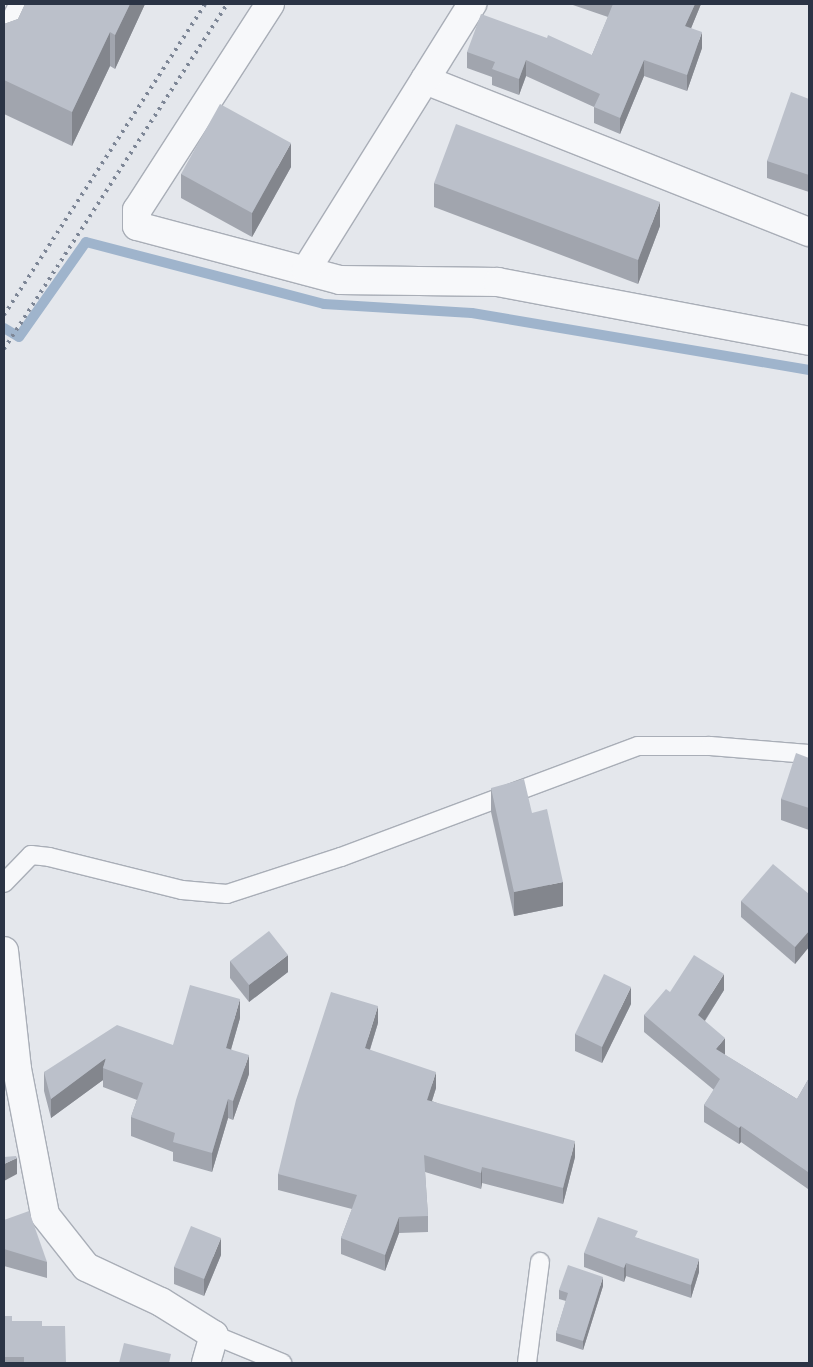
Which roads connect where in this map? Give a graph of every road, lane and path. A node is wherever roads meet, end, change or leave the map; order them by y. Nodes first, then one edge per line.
1 (24, 4) edge
2 (270, 4) edge
3 (472, 4) edge
4 (4, 44) edge
5 (425, 80) junction
6 (809, 232) edge
7 (306, 270) junction
8 (809, 341) edge
9 (809, 754) edge
10 (4, 883) edge
11 (4, 951) edge
12 (540, 1262) dead end
13 (214, 1335) junction
14 (206, 1363) edge
15 (282, 1363) edge
16 (527, 1363) edge

1 - 4 street
2 - 7 street
3 - 5 street
5 - 6 street
5 - 7 street
7 - 8 street
9 - 10 lane
11 - 13 street
12 - 16 lane
13 - 14 street
13 - 15 lane

